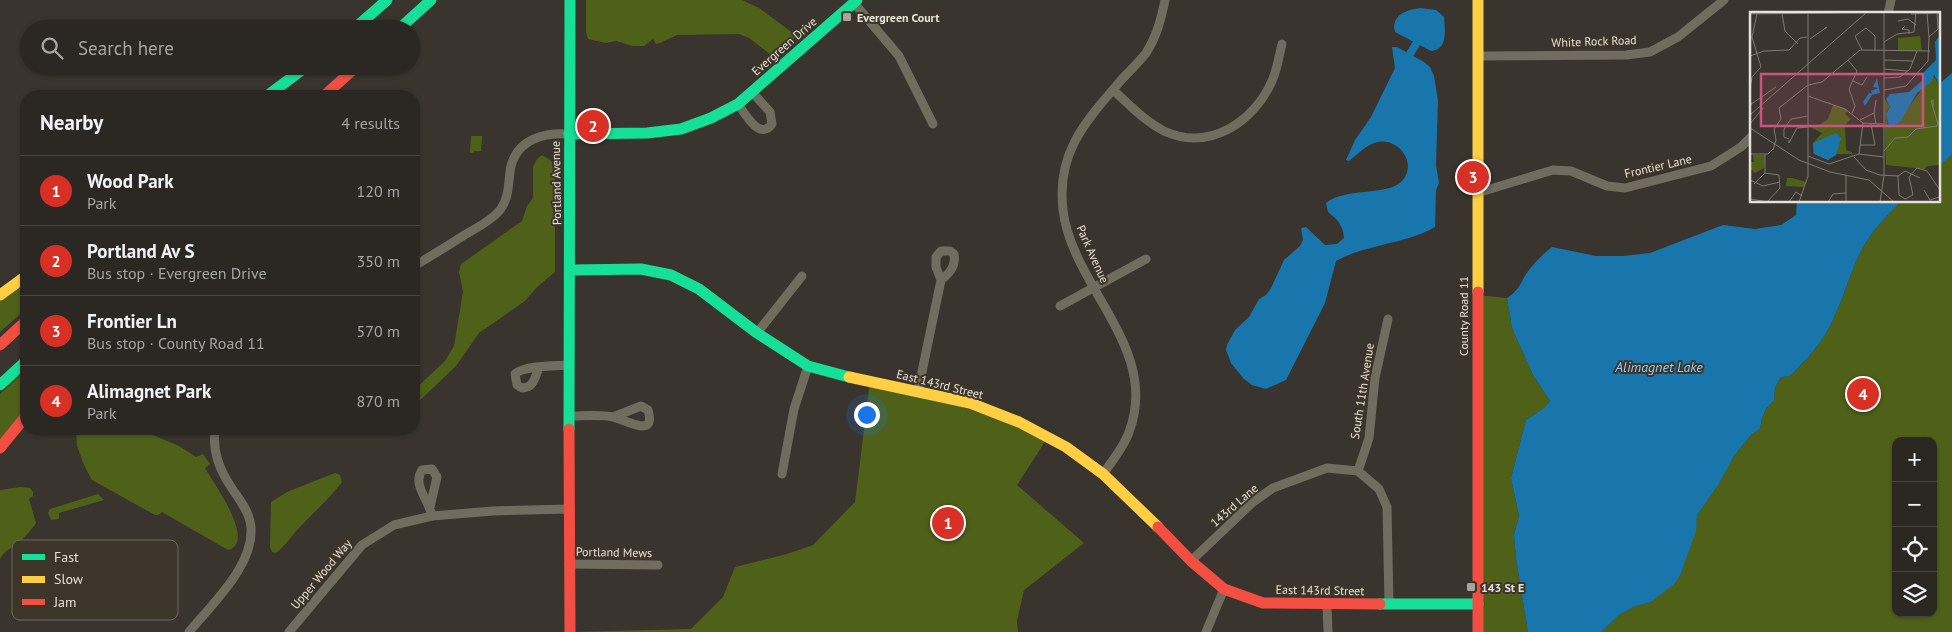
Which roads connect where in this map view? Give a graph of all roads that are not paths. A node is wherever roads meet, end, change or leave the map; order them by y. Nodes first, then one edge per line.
1 (387, 0) edge
2 (431, 0) edge
3 (570, 0) edge
4 (1165, 0) edge
5 (1478, 0) edge
6 (1724, 0) edge
7 (855, 1) edge
8 (364, 20) edge
9 (409, 20) edge
10 (1282, 44) dead end
11 (1478, 56) junction
12 (295, 75) edge
13 (302, 75) edge
14 (347, 75) edge
15 (275, 90) edge
16 (285, 90) edge
17 (331, 90) edge
18 (1113, 90) junction
19 (752, 92) junction
20 (738, 104) junction
21 (933, 124) dead end
22 (569, 134) junction
23 (1750, 138) edge
24 (1477, 192) junction
25 (1146, 258) dead end
26 (420, 262) edge
27 (571, 270) junction
28 (802, 276) dead end
29 (20, 280) edge
30 (941, 280) dead end
31 (1094, 288) junction
32 (0, 295) edge
33 (1060, 306) dead end
34 (1388, 319) dead end
35 (20, 327) edge
36 (757, 334) junction
37 (0, 345) edge
38 (569, 365) junction
39 (20, 366) edge
40 (808, 366) junction
41 (539, 367) dead end
42 (0, 384) edge
43 (918, 391) junction
44 (569, 416) junction
45 (613, 417) dead end
46 (20, 423) edge
47 (215, 435) edge
48 (0, 448) edge
49 (1358, 471) junction
50 (782, 474) dead end
51 (1103, 474) junction
52 (570, 509) junction
53 (1191, 561) junction
54 (569, 564) junction
55 (658, 565) dead end
56 (1224, 589) junction
57 (1327, 604) junction
58 (1389, 604) junction
59 (1478, 604) junction
60 (189, 632) edge
61 (289, 632) edge
62 (570, 632) edge
63 (1206, 632) edge
64 (1328, 632) edge
65 (1478, 632) edge

1 - 8 main road
2 - 9 main road
3 - 22 main road, Portland Avenue
4 - 18 street, Park Avenue
5 - 11 main road, County Road 11
6 - 11 street, White Rock Road
7 - 19 main road, Evergreen Drive
7 - 21 street
10 - 18 street
11 - 24 main road, County Road 11
12 - 15 main road
13 - 16 main road
14 - 17 main road
18 - 31 street, Park Avenue
19 - 20 main road, Evergreen Drive
19 - 20 street, Evergreen Drive
20 - 22 main road, Evergreen Drive
22 - 26 street
22 - 27 main road, Portland Avenue
23 - 24 street, Frontier Lane
24 - 59 main road, County Road 11
25 - 31 street
27 - 36 main road, East 143rd Street
27 - 38 main road, Portland Avenue
28 - 36 street
29 - 32 main road
30 - 43 street
31 - 33 street
31 - 51 street, Park Avenue
34 - 49 street, South 11th Avenue
35 - 37 main road
36 - 40 main road, East 143rd Street
38 - 41 street
38 - 44 main road, Portland Avenue
39 - 42 main road
40 - 43 main road, East 143rd Street
40 - 50 street
43 - 51 main road, East 143rd Street
44 - 45 street
44 - 52 main road, Portland Avenue
46 - 48 main road
47 - 60 street
49 - 53 street, 143rd Lane
49 - 58 street
51 - 53 main road, East 143rd Street
52 - 54 main road, Portland Avenue
52 - 61 street, Upper Wood Way
53 - 56 main road, East 143rd Street
54 - 55 street, Portland Mews
54 - 62 main road, Portland Avenue
56 - 57 main road, East 143rd Street
56 - 63 street
57 - 58 main road, East 143rd Street
57 - 64 street
58 - 59 main road, East 143rd Street
59 - 65 main road, County Road 11

